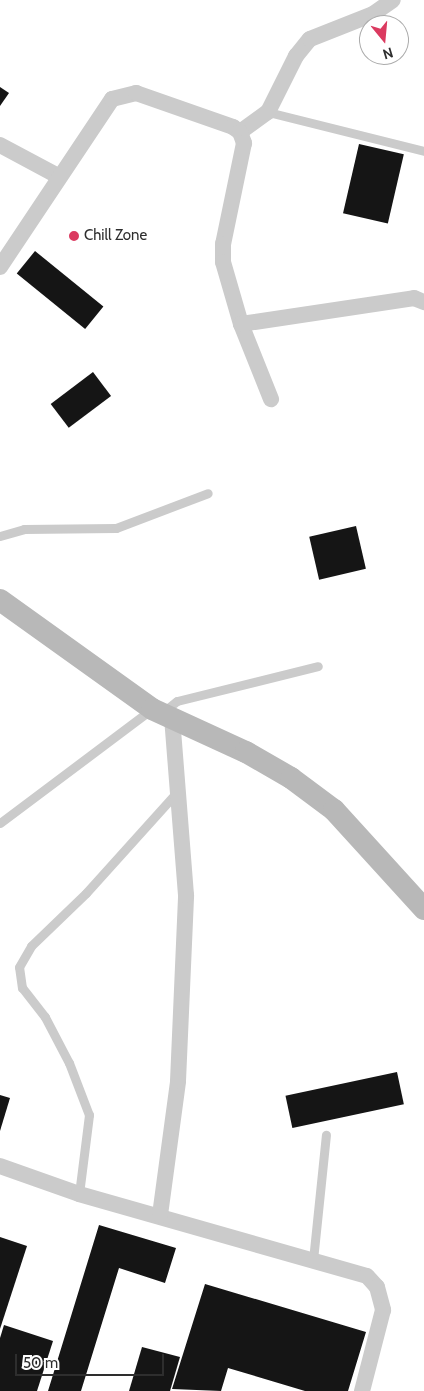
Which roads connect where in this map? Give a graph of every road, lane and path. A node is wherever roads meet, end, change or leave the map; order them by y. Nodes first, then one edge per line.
1 (393, 0) edge
2 (268, 112) junction
3 (240, 132) junction
4 (0, 145) edge
5 (424, 151) edge
6 (58, 176) junction
7 (0, 267) edge
8 (424, 302) edge
9 (241, 324) junction
10 (271, 399) dead end
11 (208, 493) dead end
12 (0, 536) edge
13 (0, 600) edge
14 (318, 666) dead end
15 (162, 713) junction
16 (176, 792) junction
17 (0, 823) edge
18 (424, 909) edge
19 (326, 1135) dead end
20 (0, 1166) edge
21 (79, 1194) junction
22 (160, 1215) junction
23 (312, 1260) junction
24 (362, 1391) edge

1 - 2 street
2 - 3 street
2 - 5 lane
3 - 6 street
3 - 9 street
4 - 6 street
6 - 7 street
8 - 9 street
9 - 10 street
11 - 12 lane
13 - 15 street
14 - 15 lane
15 - 16 street
15 - 17 lane
15 - 18 street
16 - 21 lane
16 - 22 street
19 - 23 lane
20 - 21 street
21 - 22 street
22 - 23 street
23 - 24 street

